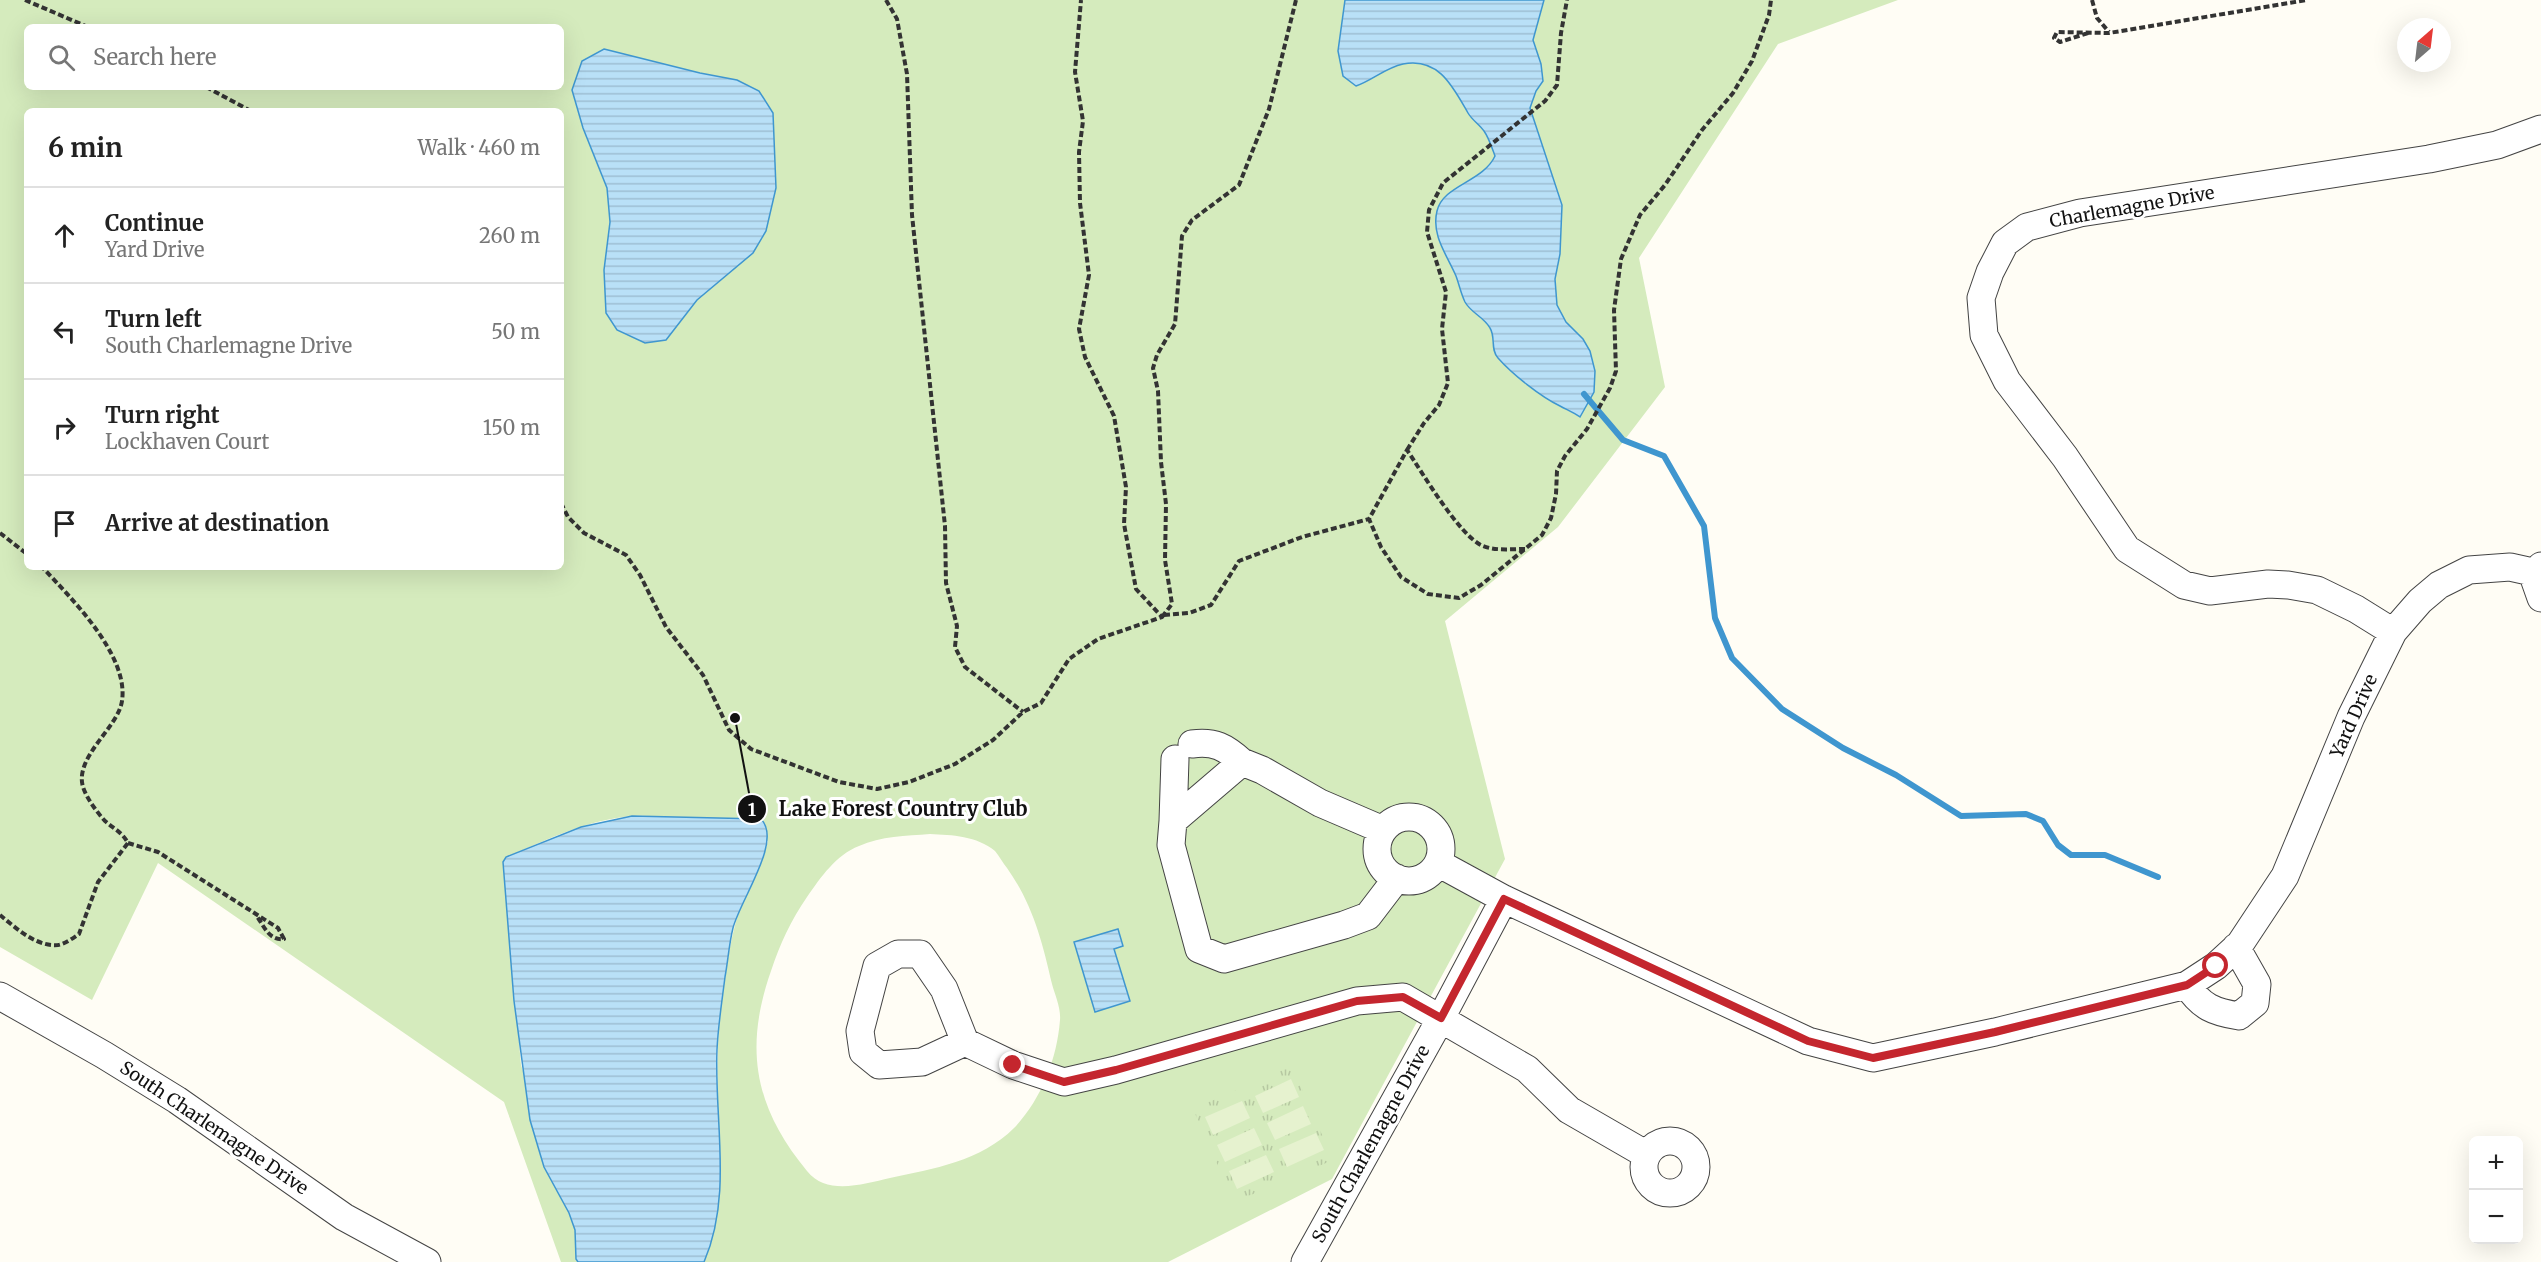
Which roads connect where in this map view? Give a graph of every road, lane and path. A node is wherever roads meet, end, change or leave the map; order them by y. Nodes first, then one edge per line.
1 (25, 0) edge
2 (886, 0) edge
3 (1081, 0) edge
4 (1296, 0) edge
5 (1567, 0) edge
6 (1771, 0) edge
7 (2092, 0) edge
8 (2307, 0) edge
9 (81, 24) edge
10 (2088, 33) junction
11 (2109, 33) junction
12 (212, 90) edge
13 (245, 108) edge
14 (2541, 129) edge
15 (1407, 450) junction
16 (564, 509) edge
17 (1369, 519) junction
18 (0, 533) edge
19 (1525, 549) junction
20 (24, 552) edge
21 (45, 570) edge
22 (2540, 579) edge
23 (1162, 616) junction
24 (2393, 632) junction
25 (1023, 712) junction
26 (1242, 762) junction
27 (1173, 821) junction
28 (1383, 830) junction
29 (128, 843) junction
30 (1438, 862) junction
31 (1397, 878) junction
32 (1504, 899) junction
33 (0, 915) edge
34 (256, 915) junction
35 (2236, 947) junction
36 (2187, 985) junction
37 (0, 996) edge
38 (1441, 1018) junction
39 (965, 1042) junction
40 (1647, 1155) dead end
41 (427, 1262) edge
42 (1305, 1262) edge

1 - 9 path
2 - 25 path
3 - 23 path
4 - 23 path
5 - 15 path
6 - 19 path
7 - 11 path
8 - 11 path
10 - 10 path
10 - 11 path
12 - 13 path
14 - 24 street, Charlemagne Drive
15 - 17 path
15 - 19 path
16 - 25 path
17 - 19 path
17 - 23 path
18 - 20 path
21 - 29 path
22 - 24 street, Yard Drive
23 - 25 path
24 - 35 street, Yard Drive
26 - 27 street
26 - 27 street
26 - 28 street
27 - 31 street
28 - 30 street
28 - 31 street
29 - 33 path
29 - 34 path
30 - 31 street
30 - 32 street, Yard Drive
32 - 36 street, Yard Drive
32 - 38 street, South Charlemagne Drive
34 - 34 path
35 - 36 street, Yard Drive
35 - 36 street
37 - 41 street, South Charlemagne Drive
38 - 39 street
38 - 40 street
38 - 42 street, South Charlemagne Drive
39 - 39 street

